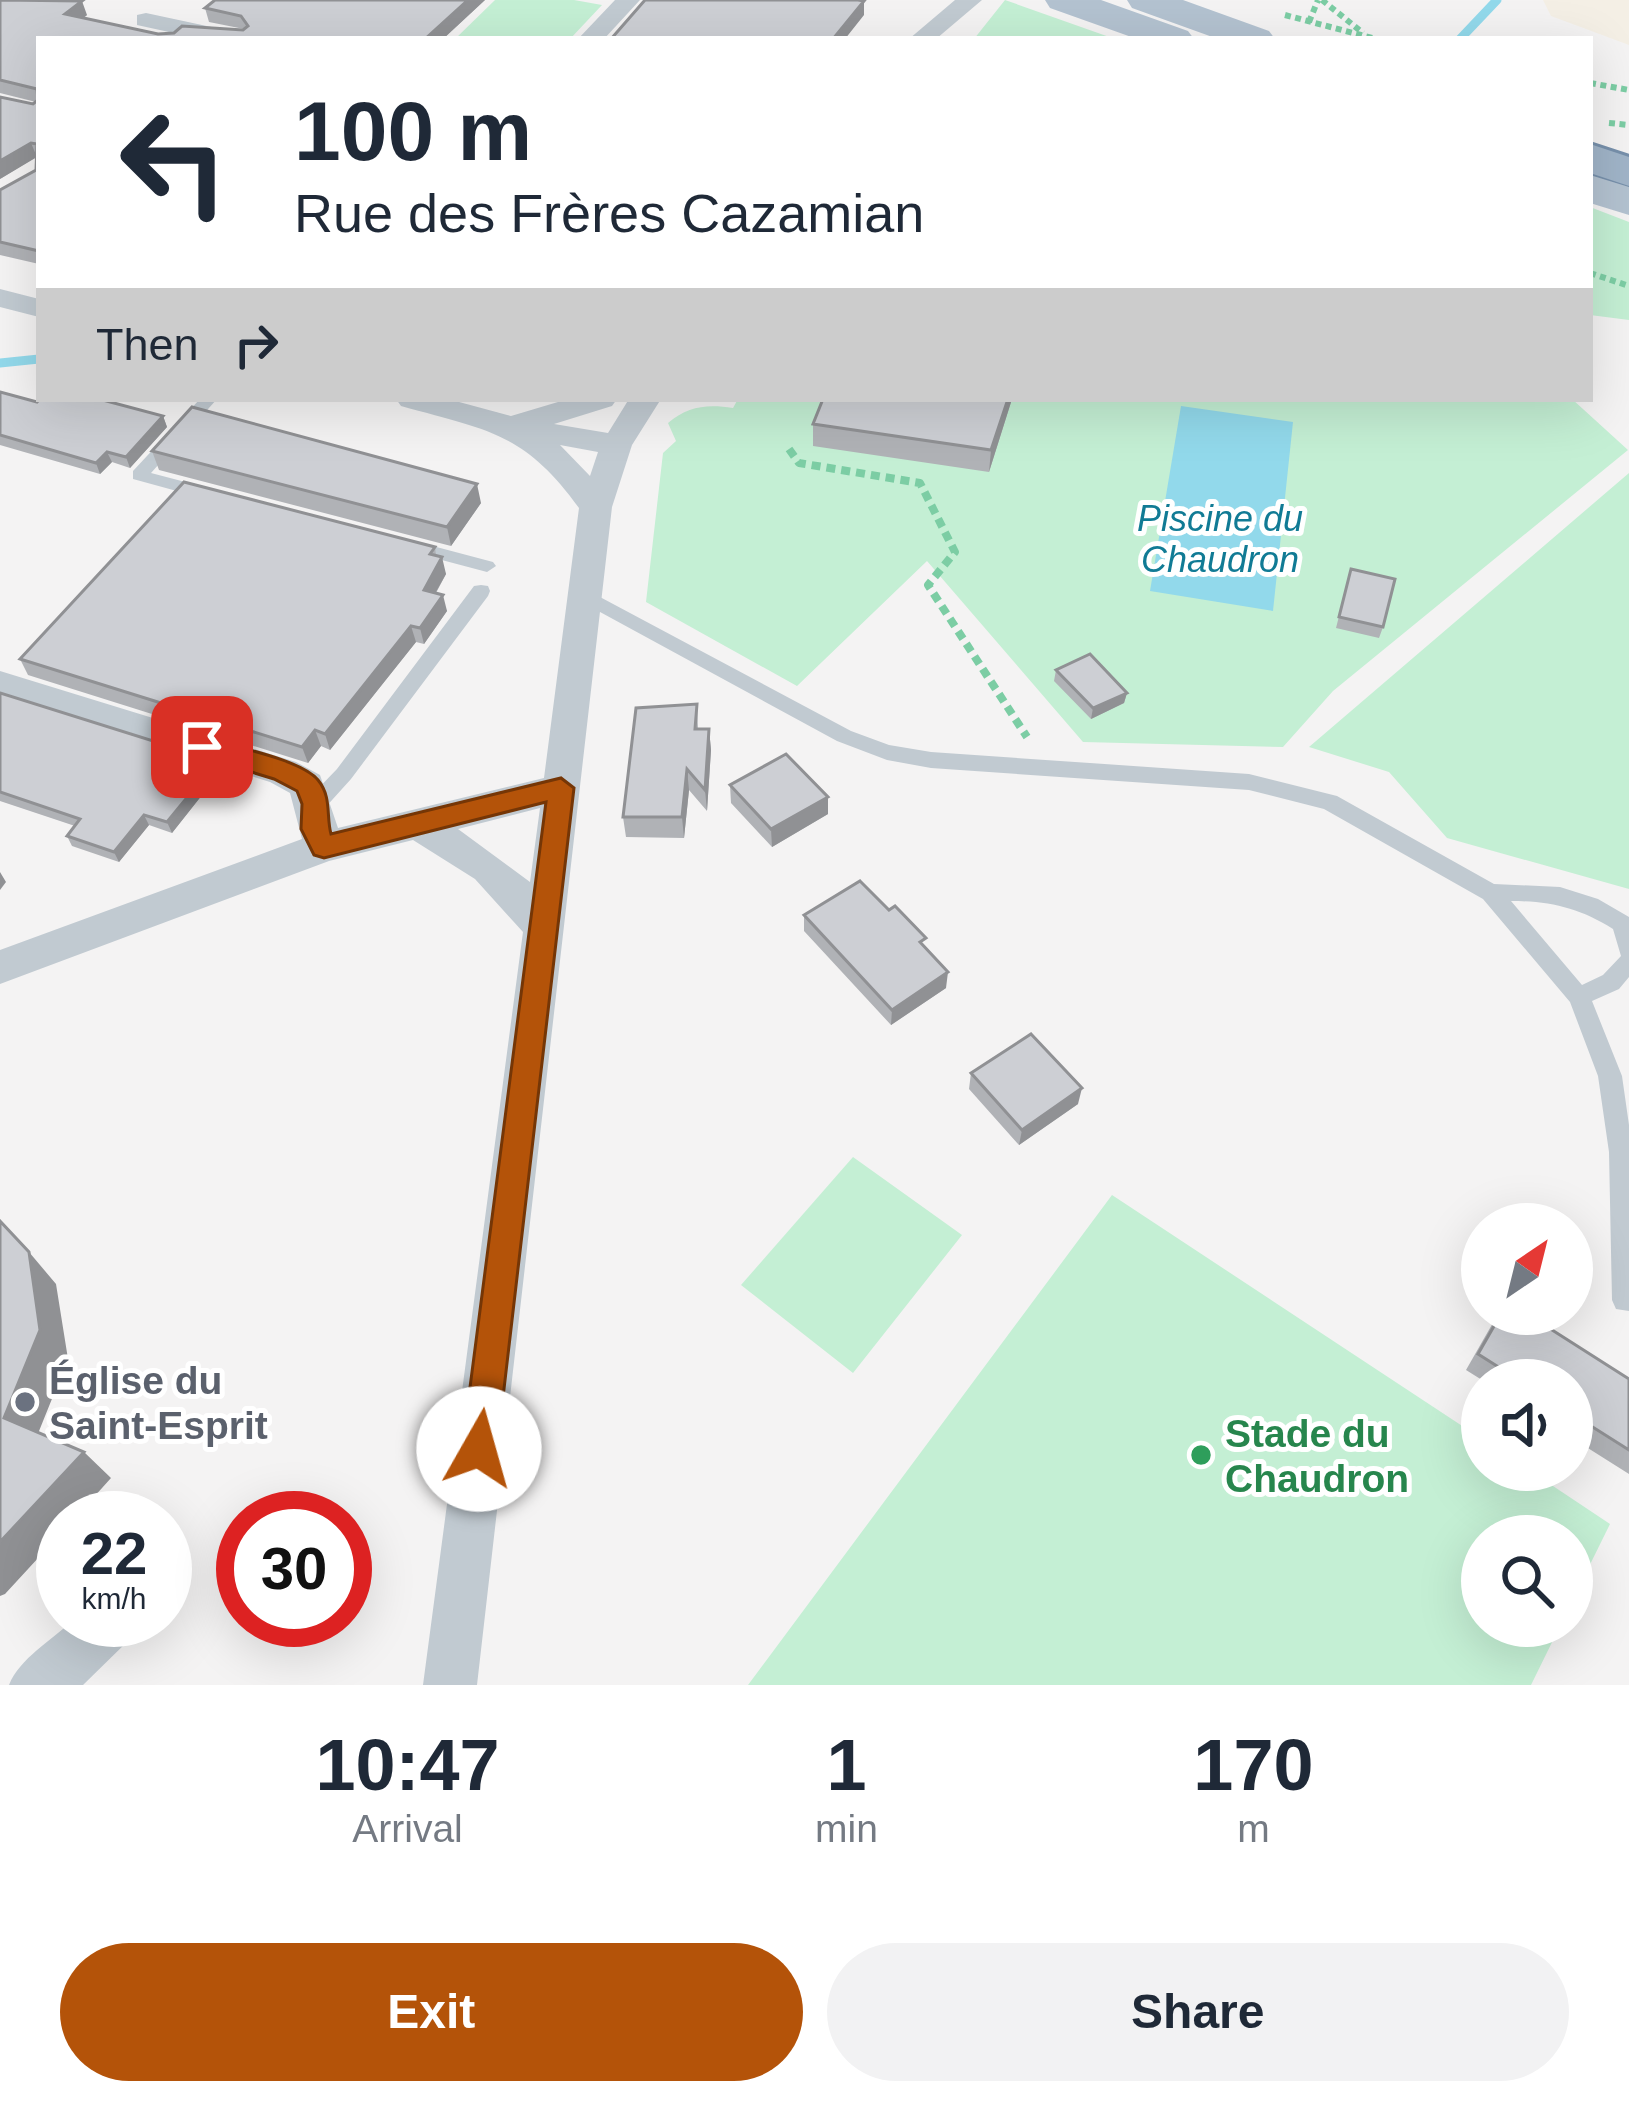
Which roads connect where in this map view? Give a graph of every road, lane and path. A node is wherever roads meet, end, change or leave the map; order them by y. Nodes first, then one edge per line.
1 (172, 0) edge
2 (935, 0) edge
3 (970, 0) edge
4 (1064, 0) edge
5 (1146, 0) edge
6 (1320, 0) edge
7 (619, 1) edge
8 (146, 20) junction
9 (1309, 22) junction
10 (1262, 24) edge
11 (1366, 35) joint
12 (126, 36) edge
13 (221, 36) edge
14 (592, 36) edge
15 (921, 36) edge
16 (924, 36) edge
17 (1166, 36) edge
18 (1593, 83) edge
19 (1629, 89) edge
20 (1593, 147) edge
21 (1593, 159) edge
22 (1629, 159) edge
23 (1629, 172) edge
24 (1593, 189) edge
25 (1629, 202) edge
26 (1593, 274) edge
27 (1629, 286) edge
28 (0, 298) edge
29 (36, 307) edge
30 (206, 402) edge
31 (423, 402) edge
32 (591, 402) edge
33 (643, 402) edge
34 (512, 427) junction
35 (616, 446) junction
36 (789, 448) dead end
37 (231, 500) edge
38 (596, 507) junction
39 (394, 542) edge
40 (487, 566) dead end
41 (481, 591) dead end
42 (585, 595) junction
43 (0, 684) edge
44 (568, 733) junction
45 (1048, 768) junction
46 (561, 788) junction
47 (316, 804) junction
48 (474, 809) junction
49 (418, 824) junction
50 (324, 847) junction
51 (1491, 892) junction
52 (544, 930) junction
53 (1629, 952) edge
54 (1629, 962) edge
55 (0, 968) edge
56 (1580, 997) junction
57 (1624, 1300) dead end
58 (83, 1647) edge
59 (36, 1685) edge
60 (450, 1685) edge

1 - 8 street
2 - 15 street
3 - 16 street
4 - 17 main road
5 - 10 main road
6 - 9 path
6 - 11 path
7 - 14 street
8 - 12 street
8 - 13 street
9 - 10 path
9 - 11 path
18 - 19 path
20 - 22 main road
21 - 23 highway
24 - 25 main road
26 - 27 path
28 - 29 street
30 - 37 lane
31 - 34 street
32 - 34 street
33 - 35 street
34 - 35 street
34 - 38 street
35 - 38 street
36 - 45 path
38 - 42 street
39 - 40 lane
41 - 47 lane
42 - 44 street
42 - 45 lane
43 - 47 street
44 - 46 street
44 - 48 street
45 - 51 lane
46 - 48 street
46 - 52 street
47 - 50 street
48 - 49 street
49 - 50 street
49 - 52 street
50 - 55 street
51 - 53 lane
51 - 56 lane
52 - 60 street
54 - 56 lane
56 - 57 lane
58 - 59 street

